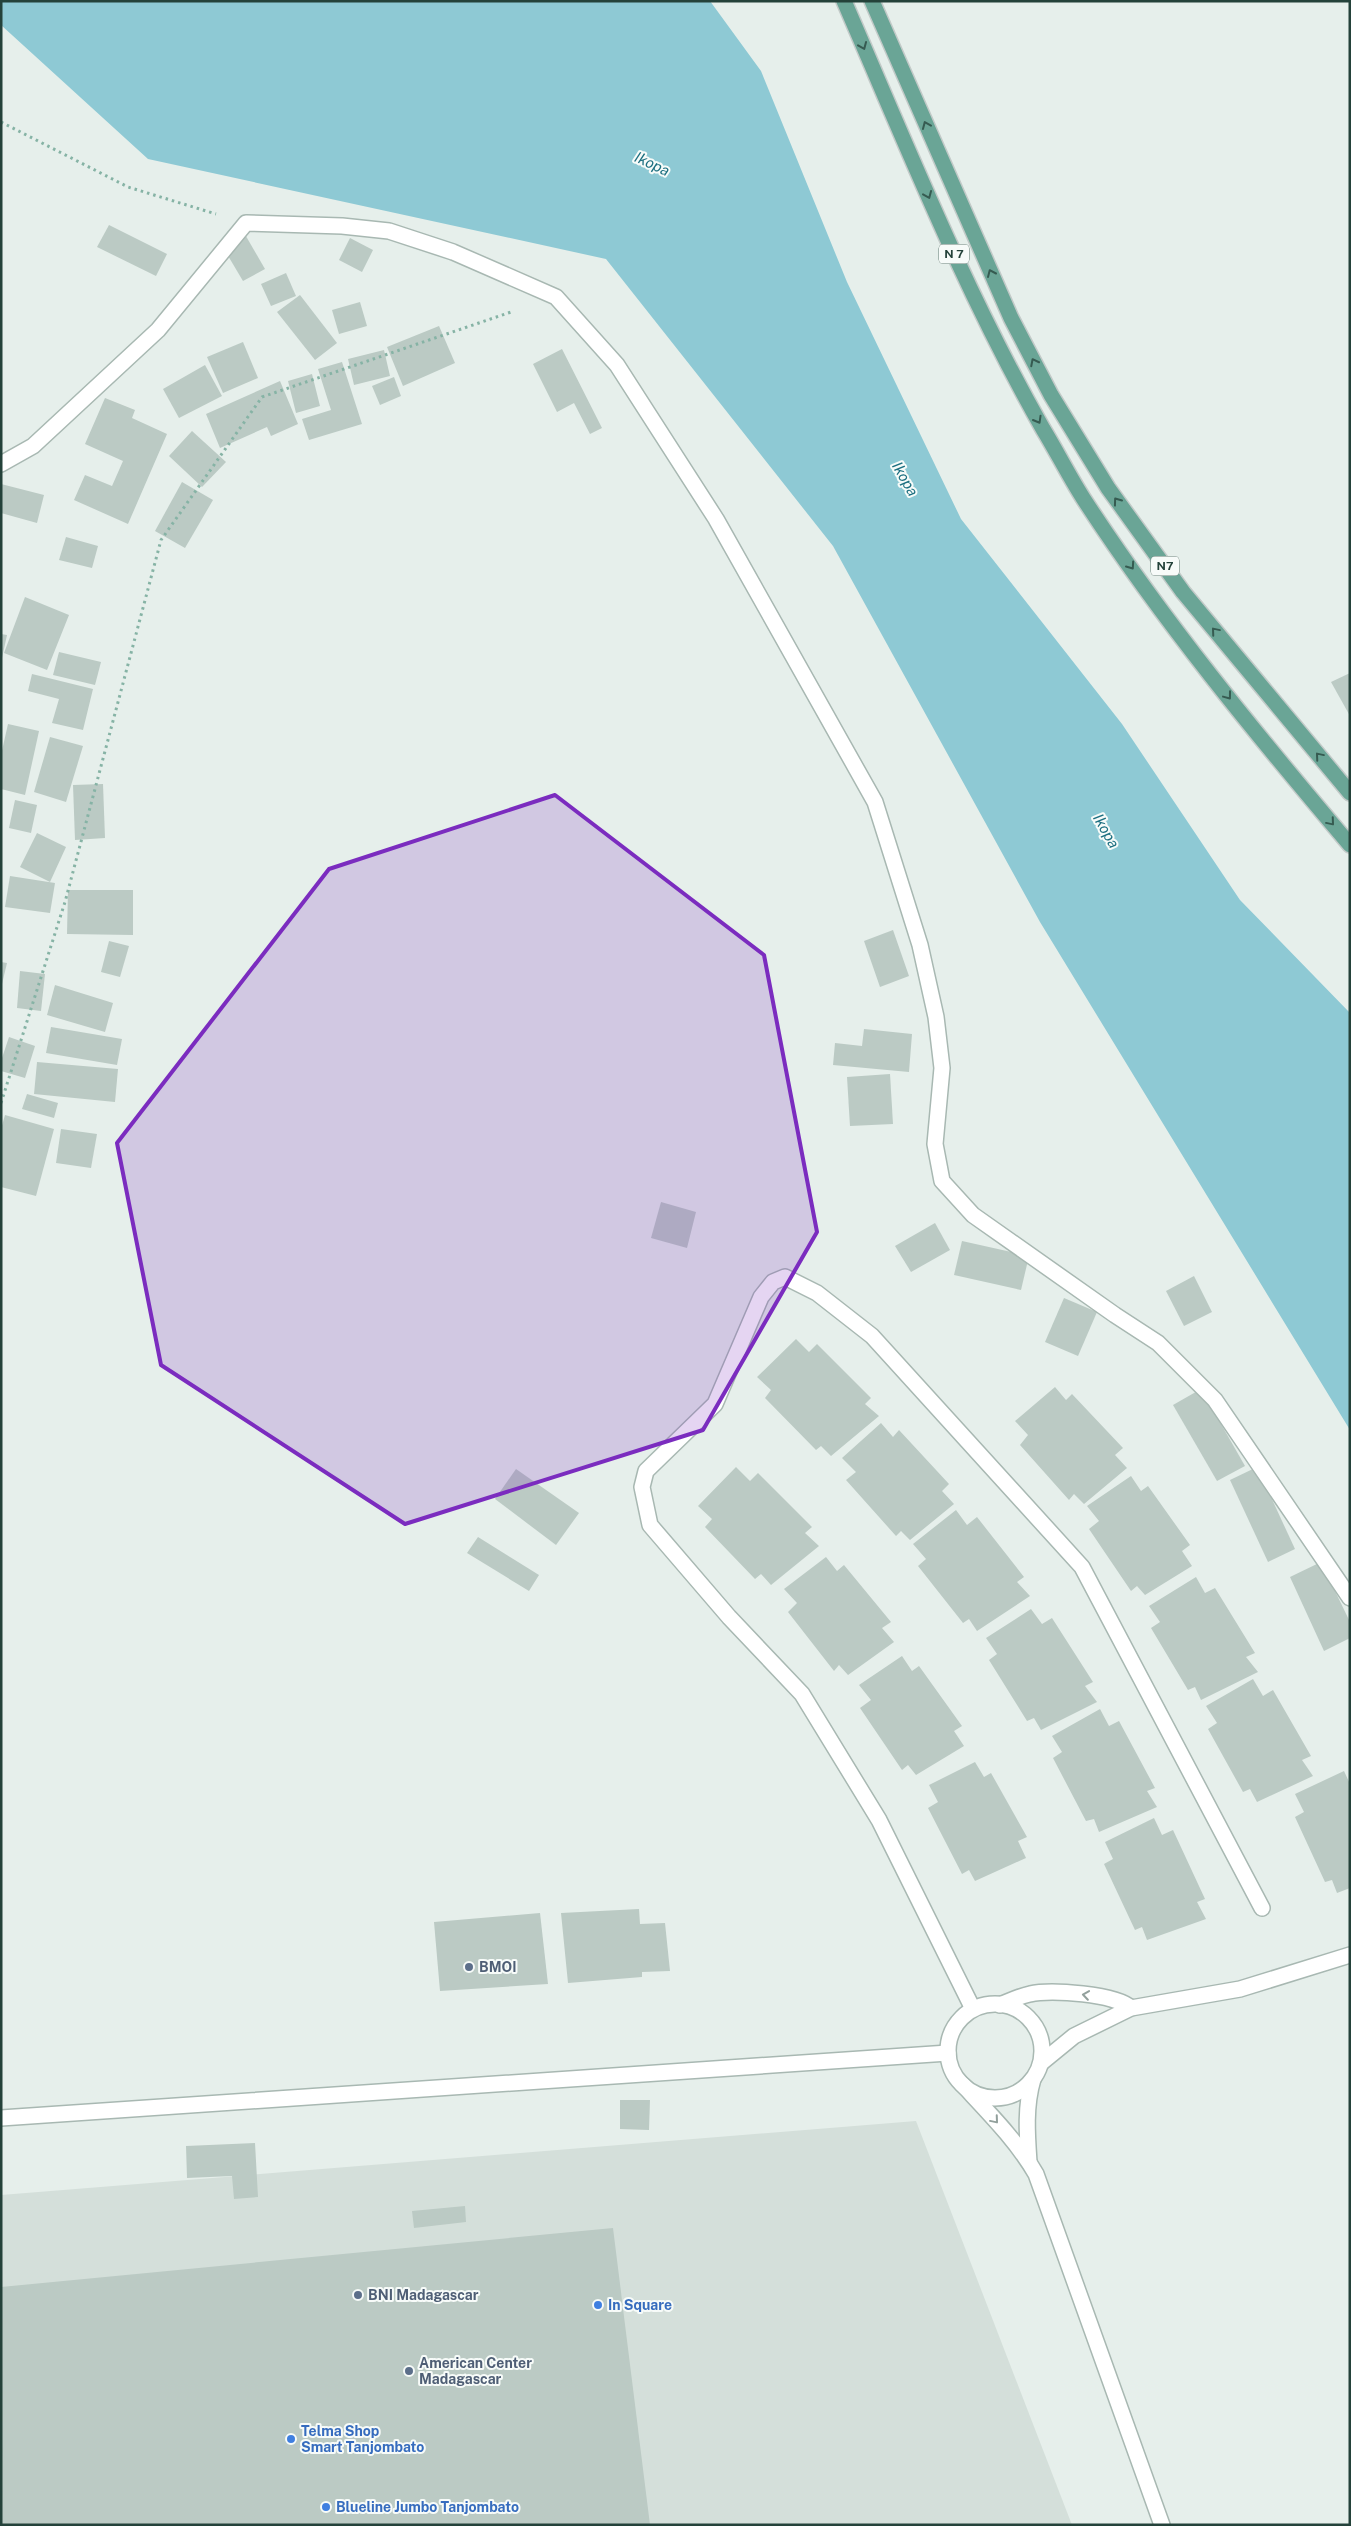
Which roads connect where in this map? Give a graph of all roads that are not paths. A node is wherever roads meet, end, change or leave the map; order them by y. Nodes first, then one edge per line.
1 (844, 1) edge
2 (872, 1) edge
3 (1011, 318) joint
4 (1, 464) edge
5 (1082, 498) joint
6 (1350, 793) edge
7 (1350, 845) edge
8 (1350, 1598) edge
9 (1262, 1908) dead end
10 (1350, 1954) edge
11 (1000, 2004) junction
12 (1132, 2008) junction
13 (973, 2009) junction
14 (948, 2052) junction
15 (1040, 2063) junction
16 (1033, 2079) junction
17 (962, 2084) junction
18 (1, 2118) edge
19 (1029, 2162) junction
20 (1162, 2525) edge

1 -> 5 main road, N 7
3 -> 2 main road, N 7
6 -> 3 main road, N7
4 - 8 street
5 -> 7 main road, N7
9 - 13 street
10 - 12 street
12 -> 11 street
11 - 13 street
11 - 15 street
12 - 15 street
13 - 14 street
14 - 17 street
14 - 18 street
15 - 16 street
16 - 17 street
16 - 19 street
17 -> 19 street
19 - 20 street

